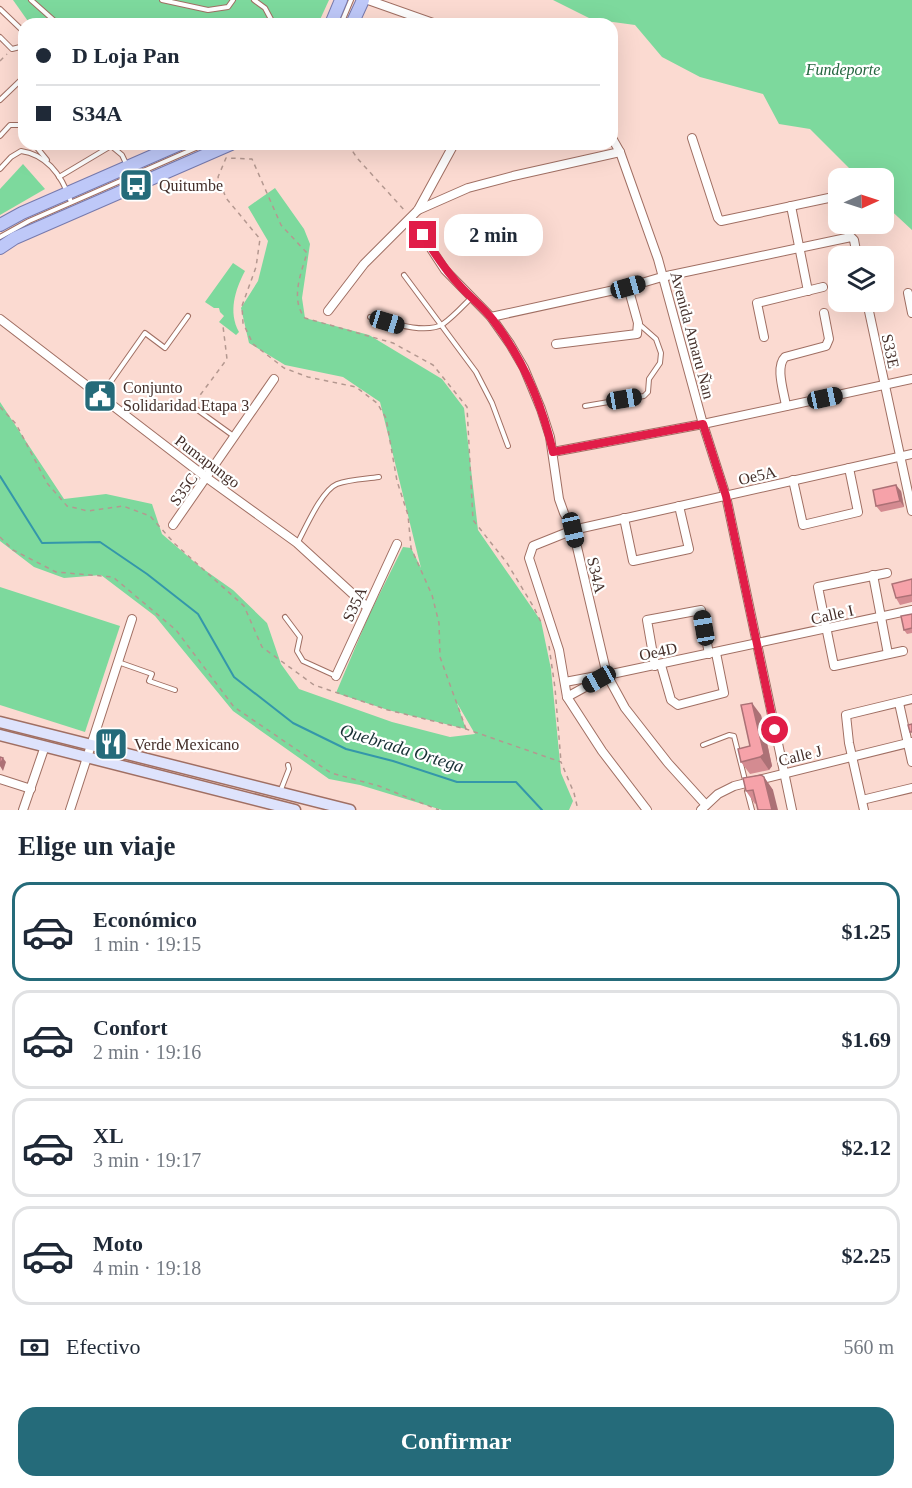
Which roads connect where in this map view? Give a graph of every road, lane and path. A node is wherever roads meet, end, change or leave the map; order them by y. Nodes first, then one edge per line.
1 (31, 0) edge
2 (162, 0) edge
3 (233, 0) edge
4 (254, 0) edge
5 (341, 0) edge
6 (351, 0) edge
7 (363, 0) edge
8 (368, 0) edge
9 (173, 1) edge
10 (0, 9) edge
11 (51, 18) edge
12 (270, 18) edge
13 (334, 18) edge
14 (344, 18) edge
15 (355, 18) edge
16 (419, 18) edge
17 (18, 26) edge
18 (0, 37) edge
19 (18, 48) edge
20 (12, 49) junction
21 (0, 61) edge
22 (18, 83) edge
23 (0, 100) edge
24 (18, 125) edge
25 (0, 136) edge
26 (692, 138) dead end
27 (618, 148) edge
28 (39, 150) edge
29 (102, 150) edge
30 (116, 150) edge
31 (352, 150) edge
32 (451, 150) edge
33 (174, 152) edge
34 (620, 152) junction
35 (48, 162) junction
36 (0, 169) edge
37 (131, 171) junction
38 (59, 177) junction
39 (69, 197) junction
40 (828, 198) edge
41 (791, 206) junction
42 (418, 210) junction
43 (411, 218) junction
44 (0, 225) edge
45 (0, 237) edge
46 (855, 246) edge
47 (0, 248) edge
48 (800, 248) junction
49 (404, 275) dead end
50 (662, 277) junction
51 (628, 287) junction
52 (823, 287) dead end
53 (808, 291) junction
54 (908, 293) dead end
55 (471, 298) junction
56 (328, 311) dead end
57 (869, 312) edge
58 (824, 313) dead end
59 (912, 313) edge
60 (188, 316) dead end
61 (370, 317) dead end
62 (491, 317) junction
63 (0, 319) edge
64 (638, 323) junction
65 (442, 325) junction
66 (223, 327) dead end
67 (764, 337) dead end
68 (556, 344) dead end
69 (274, 379) dead end
70 (912, 379) edge
71 (885, 385) junction
72 (100, 397) junction
73 (192, 406) joint
74 (585, 406) dead end
75 (786, 406) junction
76 (0, 407) edge
77 (703, 424) junction
78 (235, 437) junction
79 (508, 446) dead end
80 (553, 452) junction
81 (912, 454) edge
82 (900, 457) junction
83 (849, 468) junction
84 (379, 477) dead end
85 (207, 478) junction
86 (793, 480) junction
87 (726, 496) junction
88 (679, 506) junction
89 (912, 511) edge
90 (624, 518) junction
91 (173, 525) dead end
92 (573, 530) junction
93 (0, 537) edge
94 (297, 543) junction
95 (397, 544) dead end
96 (887, 573) dead end
97 (873, 575) junction
98 (367, 608) junction
99 (912, 610) edge
100 (285, 617) dead end
101 (881, 617) junction
102 (132, 619) dead end
103 (543, 626) dead end
104 (826, 629) junction
105 (757, 644) junction
106 (549, 647) dead end
107 (903, 651) dead end
108 (712, 654) junction
109 (888, 654) junction
110 (118, 662) junction
111 (658, 665) junction
112 (336, 676) joint
113 (603, 677) junction
114 (565, 682) junction
115 (175, 690) dead end
116 (567, 697) junction
117 (912, 699) edge
118 (899, 702) junction
119 (0, 722) edge
120 (466, 729) junction
121 (0, 735) edge
122 (910, 742) edge
123 (90, 745) junction
124 (703, 745) dead end
125 (45, 746) junction
126 (853, 756) junction
127 (86, 758) junction
128 (561, 762) junction
129 (912, 762) edge
130 (288, 765) dead end
131 (784, 773) junction
132 (0, 779) edge
133 (745, 782) junction
134 (912, 788) edge
135 (30, 789) junction
136 (280, 792) junction
137 (862, 800) junction
138 (704, 807) edge
139 (24, 810) edge
140 (70, 810) edge
141 (295, 810) edge
142 (350, 810) edge
143 (439, 810) edge
144 (578, 810) edge
145 (647, 810) edge
146 (752, 810) edge
147 (792, 810) edge
148 (864, 810) edge

1 - 11 lane
2 - 9 lane
3 - 9 lane
4 - 12 lane
5 - 13 main road
6 - 14 lane
7 - 15 main road
8 - 16 street
10 - 17 lane
18 - 20 lane
19 - 20 lane
20 - 21 path
22 - 23 lane
24 - 25 lane
26 - 41 street
27 - 34 street, Avenida Amaru Ñan
28 - 35 lane
29 - 38 lane
30 - 37 lane
31 - 43 path
32 - 42 street
33 - 37 main road
33 - 47 main road
34 - 42 street
34 - 50 street, Avenida Amaru Ñan
35 - 36 lane
35 - 38 lane
37 - 39 main road
38 - 39 lane
39 - 44 main road
39 - 45 lane
40 - 41 street
41 - 48 street
42 - 43 street
43 - 55 street, S34A
43 - 56 street
46 - 48 street
48 - 50 street
48 - 53 street
49 - 65 lane
50 - 51 street
50 - 77 street, Avenida Amaru Ñan
51 - 62 street
51 - 64 street
52 - 53 street
53 - 67 street
54 - 59 street
55 - 62 street, S34A
55 - 65 lane
57 - 71 street, S33E
58 - 75 street
60 - 72 lane
61 - 65 lane
62 - 80 street, S34A
63 - 72 street, Pumapungo
64 - 68 street
64 - 74 lane
65 - 79 lane
66 - 73 path
69 - 78 street, S35C
70 - 71 street
71 - 75 street
71 - 82 street, S33E
72 - 85 street, Pumapungo
73 - 78 lane
75 - 77 street
76 - 120 path
77 - 80 street
77 - 87 street, Avenida Amaru Ñan
78 - 85 street, S35C
80 - 92 street, S34A
81 - 82 street, Oe5A
82 - 83 street, Oe5A
82 - 89 street, S33E
83 - 86 street, Oe5A
83 - 86 street
84 - 94 lane
85 - 91 street, S35C
85 - 94 street, Pumapungo
86 - 87 street, Oe5A
87 - 88 street, Oe5A
87 - 105 street, Avenida Amaru Ñan
88 - 90 street, Oe5A
88 - 90 street
90 - 92 street, Oe5A
92 - 113 street, S34A
92 - 114 street, Oe5A
93 - 143 path
94 - 98 street, Pumapungo
95 - 98 street, S35A
96 - 97 street
97 - 101 street
97 - 104 street
98 - 112 street, S35A
99 - 101 street, Calle I
100 - 112 lane
101 - 104 street, Calle I
101 - 109 street
102 - 110 street
103 - 120 path
104 - 105 street, Calle I
104 - 109 street
105 - 108 street, Oe4D
105 - 131 street, Avenida Amaru Ñan
106 - 128 path
107 - 109 street
108 - 111 street, Oe4D
108 - 111 street
108 - 111 street
110 - 115 lane
110 - 123 street
111 - 113 street, Oe4D
113 - 114 street, Oe4D
113 - 116 street
113 - 138 street, S34A
114 - 116 street, Oe5A
116 - 145 street
117 - 118 street
118 - 122 street
118 - 126 street
119 - 123 main road
120 - 128 path
121 - 125 main road
122 - 126 street, Calle J
122 - 129 street
123 - 127 street
123 - 136 main road
124 - 133 lane
125 - 127 main road
125 - 135 street
126 - 131 street, Calle J
126 - 137 street
127 - 140 street
127 - 141 main road
128 - 144 path
130 - 136 lane
131 - 133 street, Calle J
131 - 147 street, Avenida Amaru Ñan
132 - 135 street
133 - 138 street, Calle J
133 - 146 lane
134 - 137 street
135 - 139 street
136 - 142 main road
137 - 148 street

